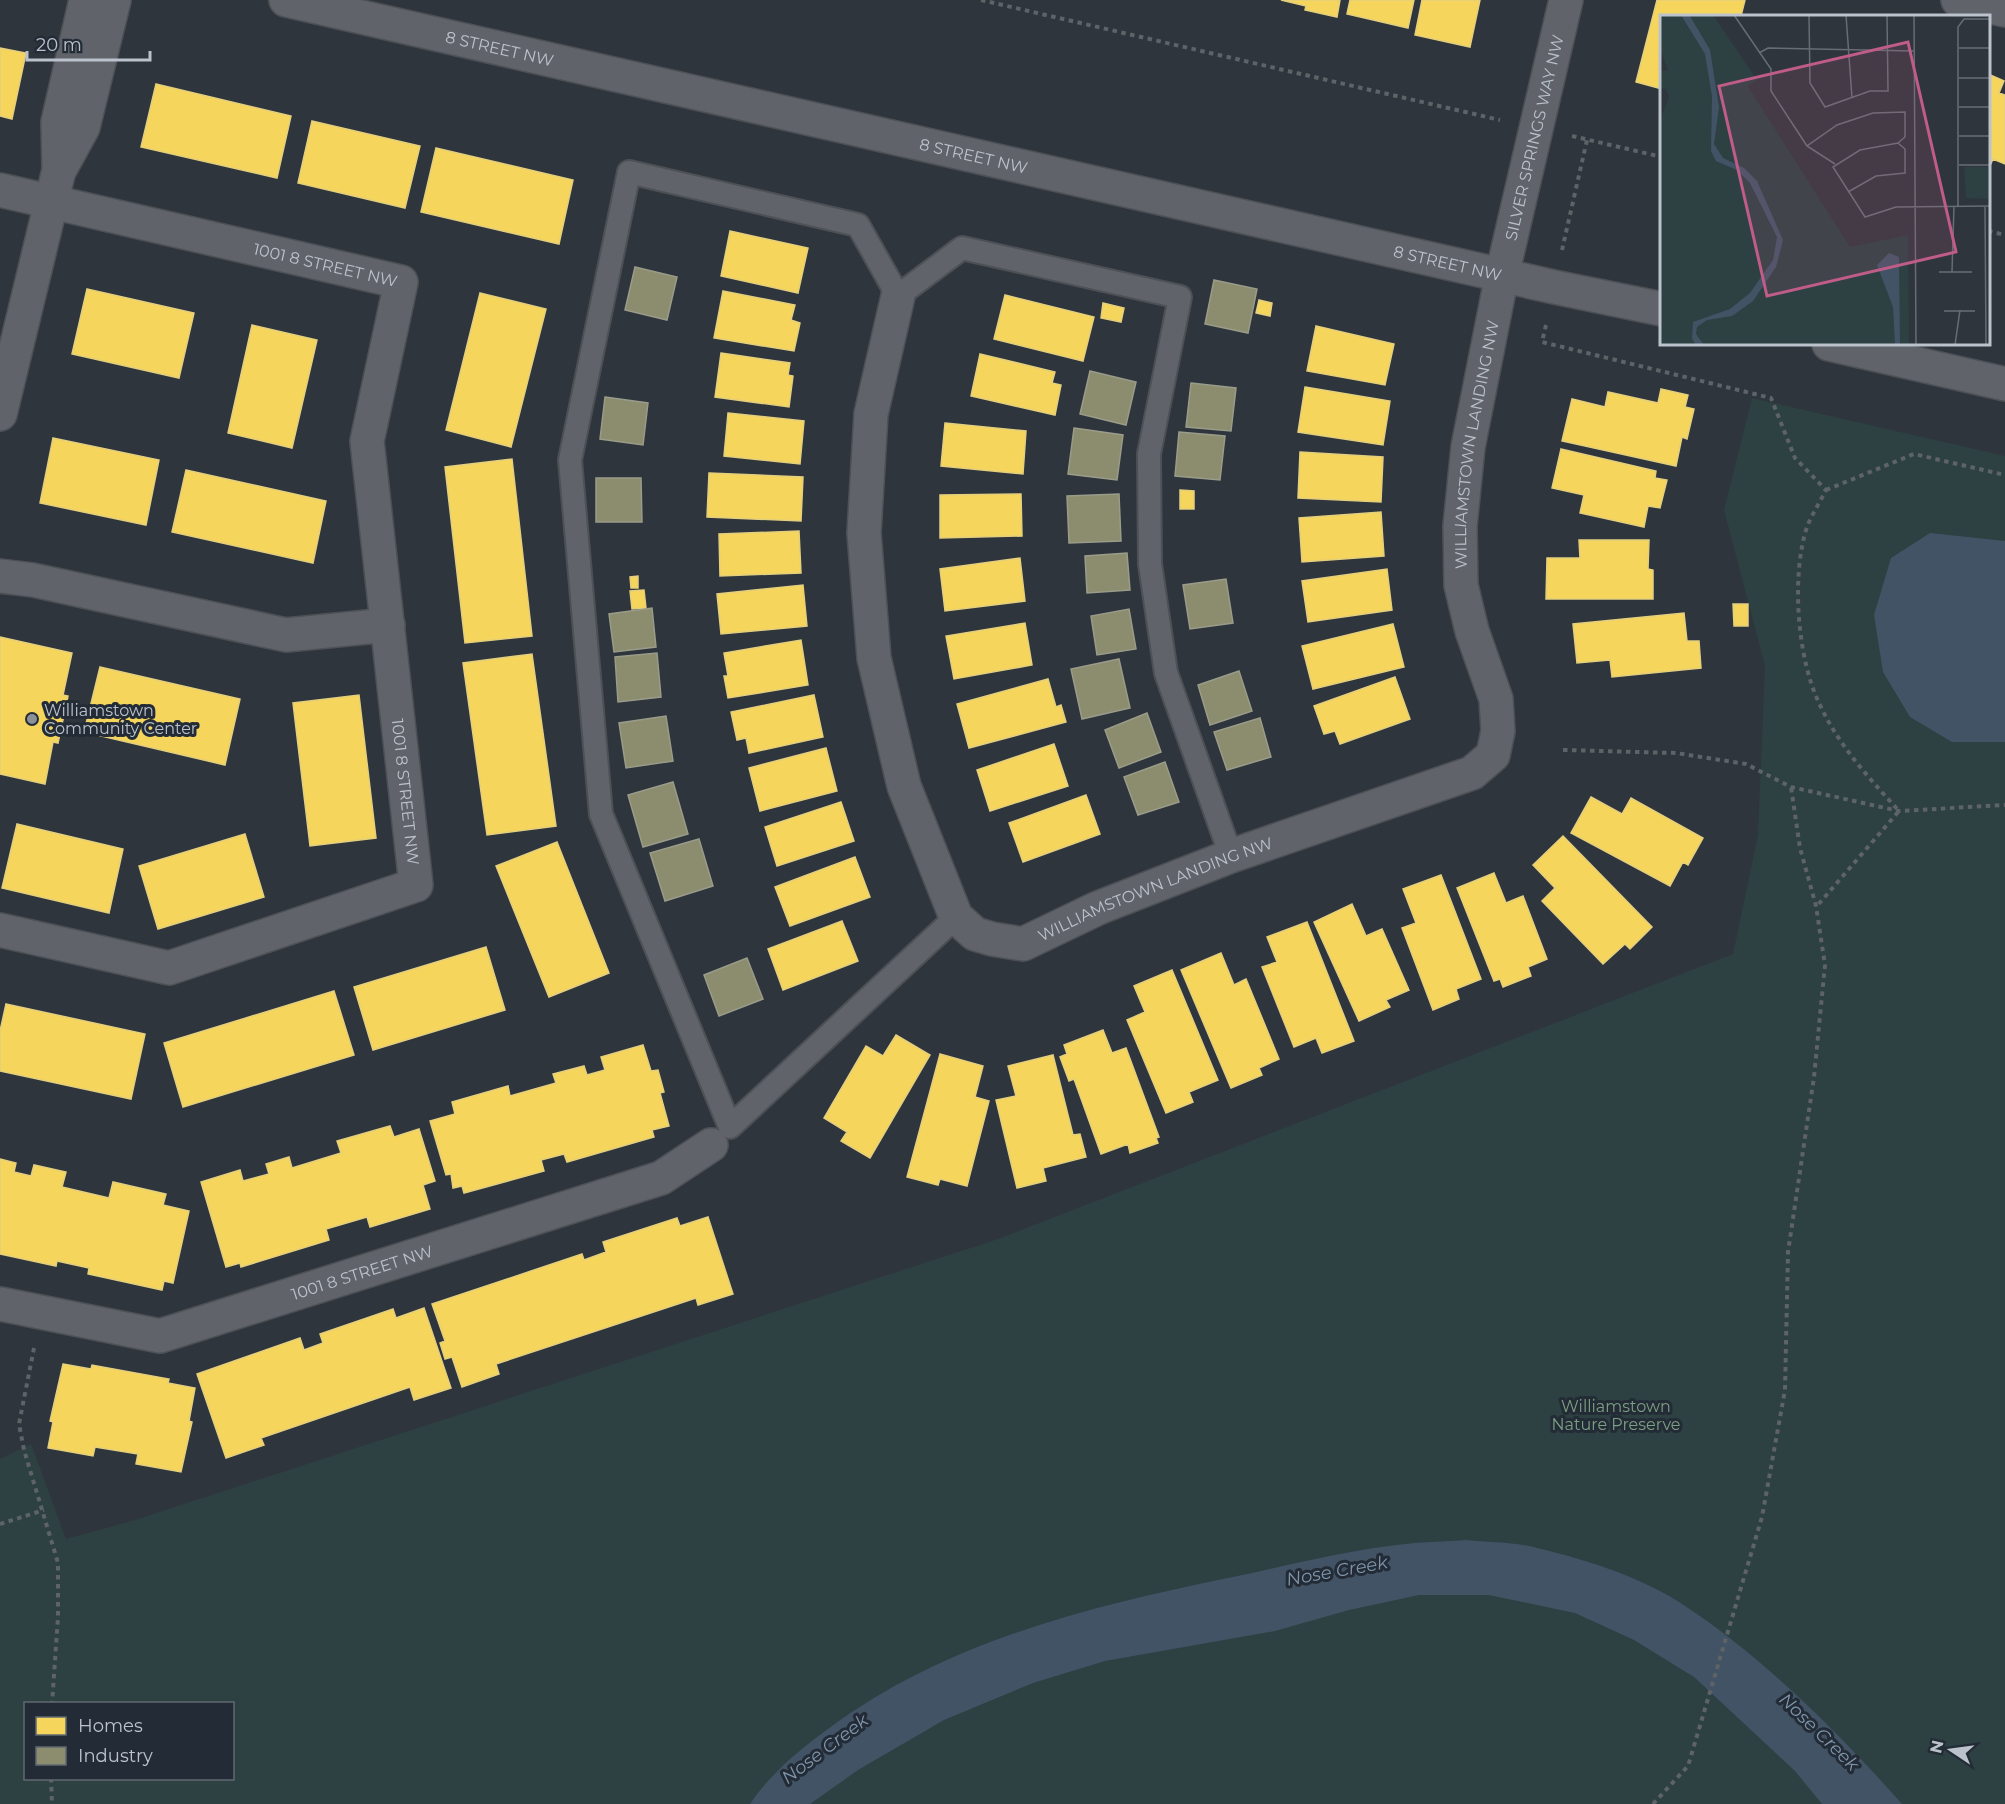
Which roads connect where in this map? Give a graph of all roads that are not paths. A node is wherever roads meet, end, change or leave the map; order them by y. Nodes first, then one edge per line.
1 (86, 0) edge
2 (114, 0) edge
3 (286, 0) edge
4 (1566, 0) edge
5 (1958, 0) edge
6 (2005, 10) edge
7 (59, 170) junction
8 (0, 190) edge
9 (52, 201) junction
10 (1502, 275) junction
11 (898, 296) junction
12 (1660, 309) edge
13 (1833, 345) edge
14 (2005, 384) edge
15 (0, 414) edge
16 (0, 576) edge
17 (388, 625) junction
18 (1231, 856) junction
19 (956, 917) junction
20 (0, 930) edge
21 (721, 1136) junction
22 (0, 1304) edge

1 - 7 street
2 - 7 street
3 - 10 street, 8 STREET NW
4 - 10 street, SILVER SPRINGS WAY NW
5 - 6 street
7 - 9 street
8 - 9 street, 1001 8 STREET NW
9 - 15 street
9 - 17 street, 1001 8 STREET NW
10 - 12 street, 8 STREET NW
10 - 18 street, WILLIAMSTOWN LANDING NW
11 - 18 lane
11 - 19 street
11 - 21 lane
13 - 14 street
16 - 17 street
17 - 20 street, 1001 8 STREET NW
18 - 19 street, WILLIAMSTOWN LANDING NW
19 - 21 lane
21 - 22 street, 1001 8 STREET NW

